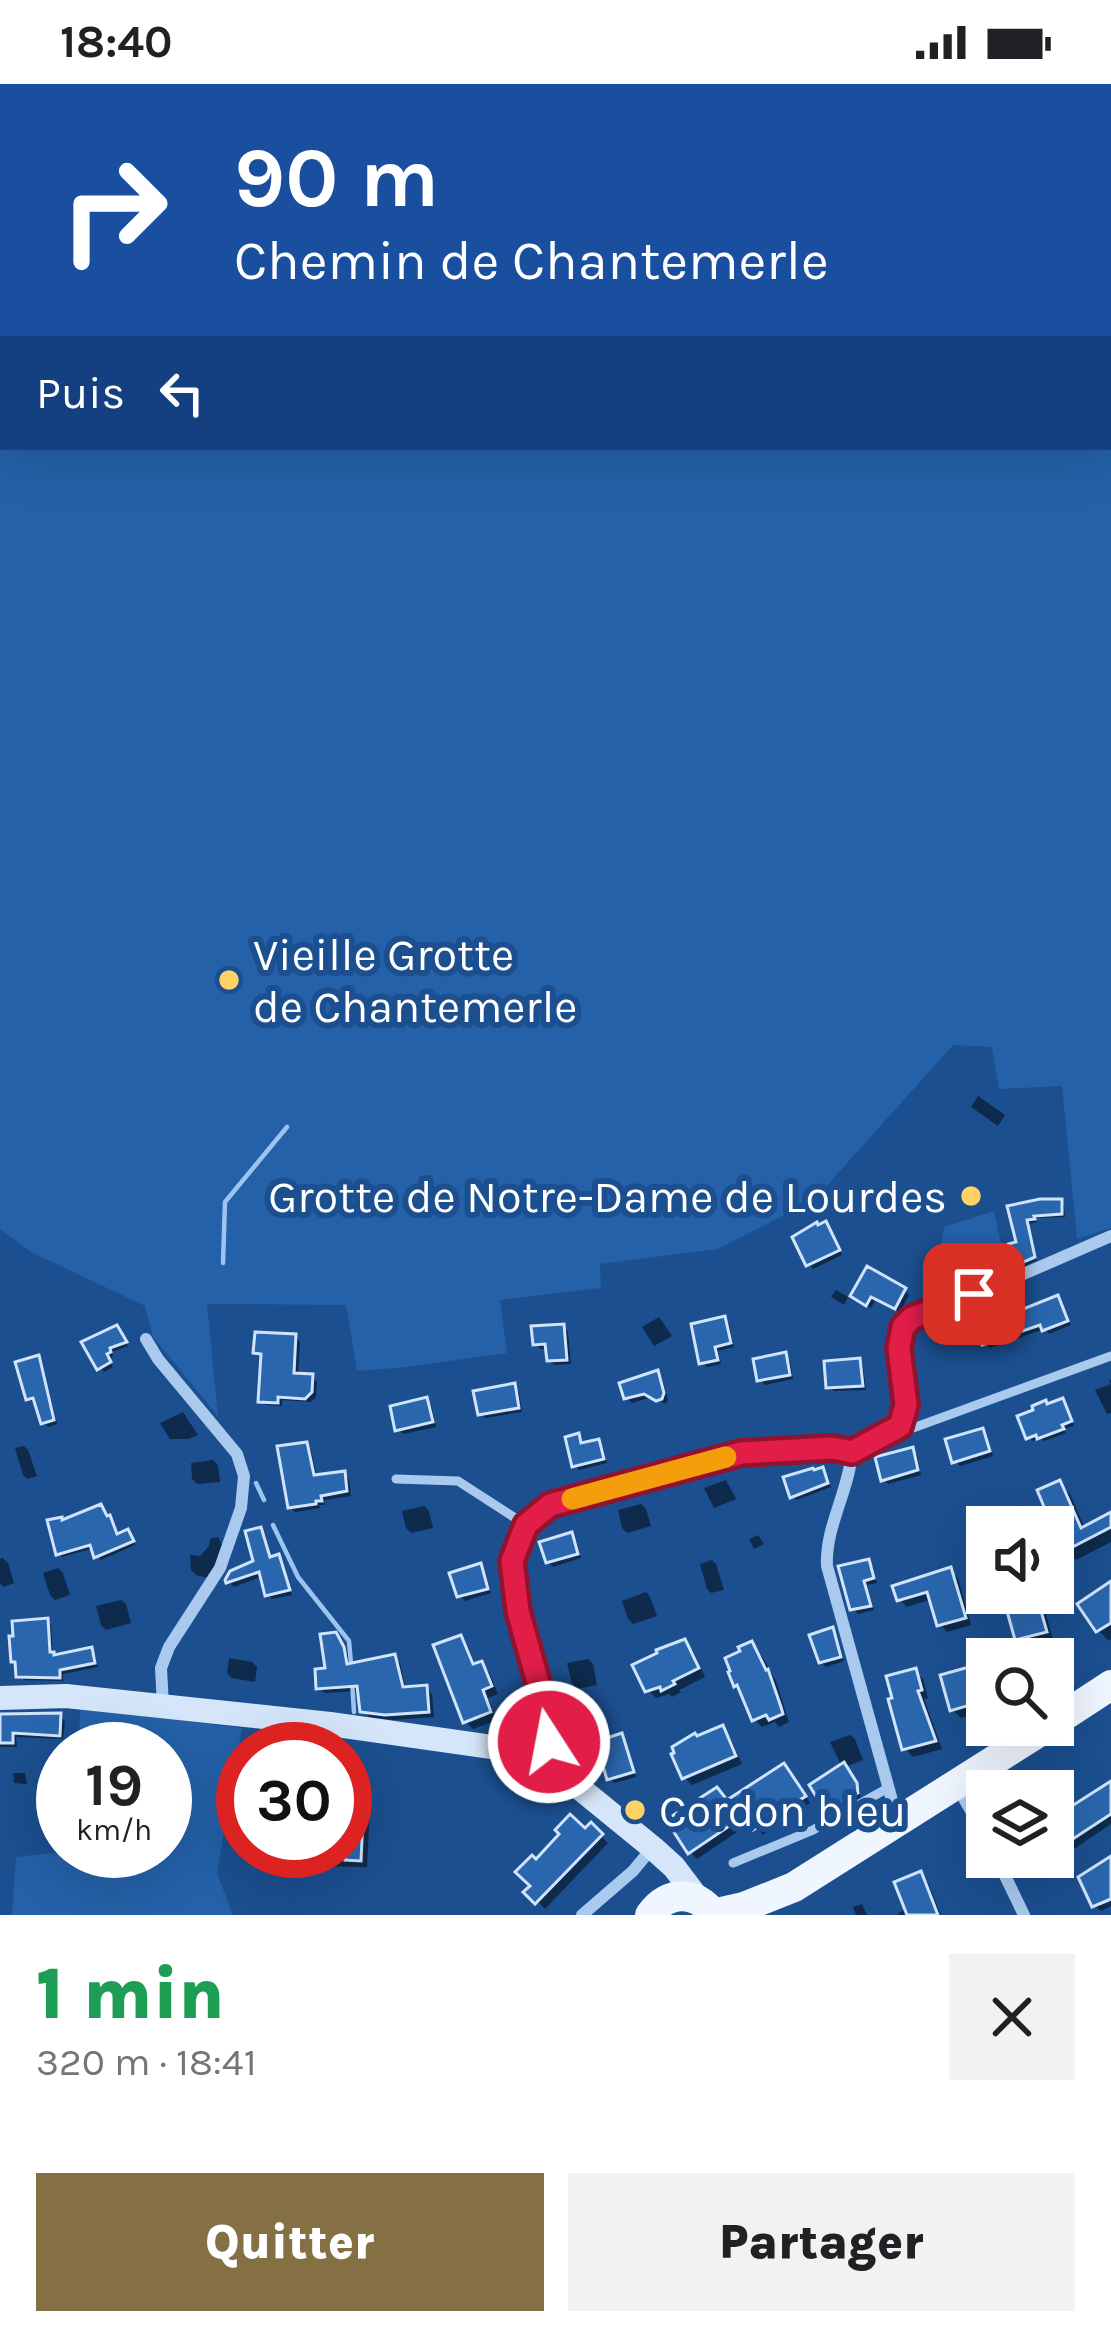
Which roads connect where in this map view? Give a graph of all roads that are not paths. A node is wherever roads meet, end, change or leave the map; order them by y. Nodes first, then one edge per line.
1 (1111, 1236) edge
2 (146, 1339) dead end
3 (1111, 1356) edge
4 (900, 1426) junction
5 (852, 1452) junction
6 (396, 1479) dead end
7 (526, 1525) junction
8 (1111, 1685) edge
9 (0, 1698) edge
10 (163, 1706) junction
11 (1074, 1709) edge
12 (1017, 1746) edge
13 (544, 1763) junction
14 (956, 1786) junction
15 (888, 1788) junction
16 (966, 1803) edge
17 (899, 1823) junction
18 (653, 1847) junction
19 (733, 1863) dead end
20 (1006, 1878) edge
21 (723, 1910) edge
22 (653, 1911) edge
23 (582, 1915) edge
24 (1024, 1915) edge

1 - 4 street
2 - 10 street
3 - 4 lane
4 - 5 street
5 - 7 street
5 - 15 street
6 - 7 lane
7 - 13 street
8 - 11 main road
9 - 10 main road
10 - 13 main road
12 - 14 main road
13 - 18 main road
14 - 16 street
14 - 17 main road
15 - 17 street
15 - 19 lane
17 - 21 main road
18 - 21 main road
18 - 22 main road
18 - 23 street
20 - 24 street
21 - 22 main road

